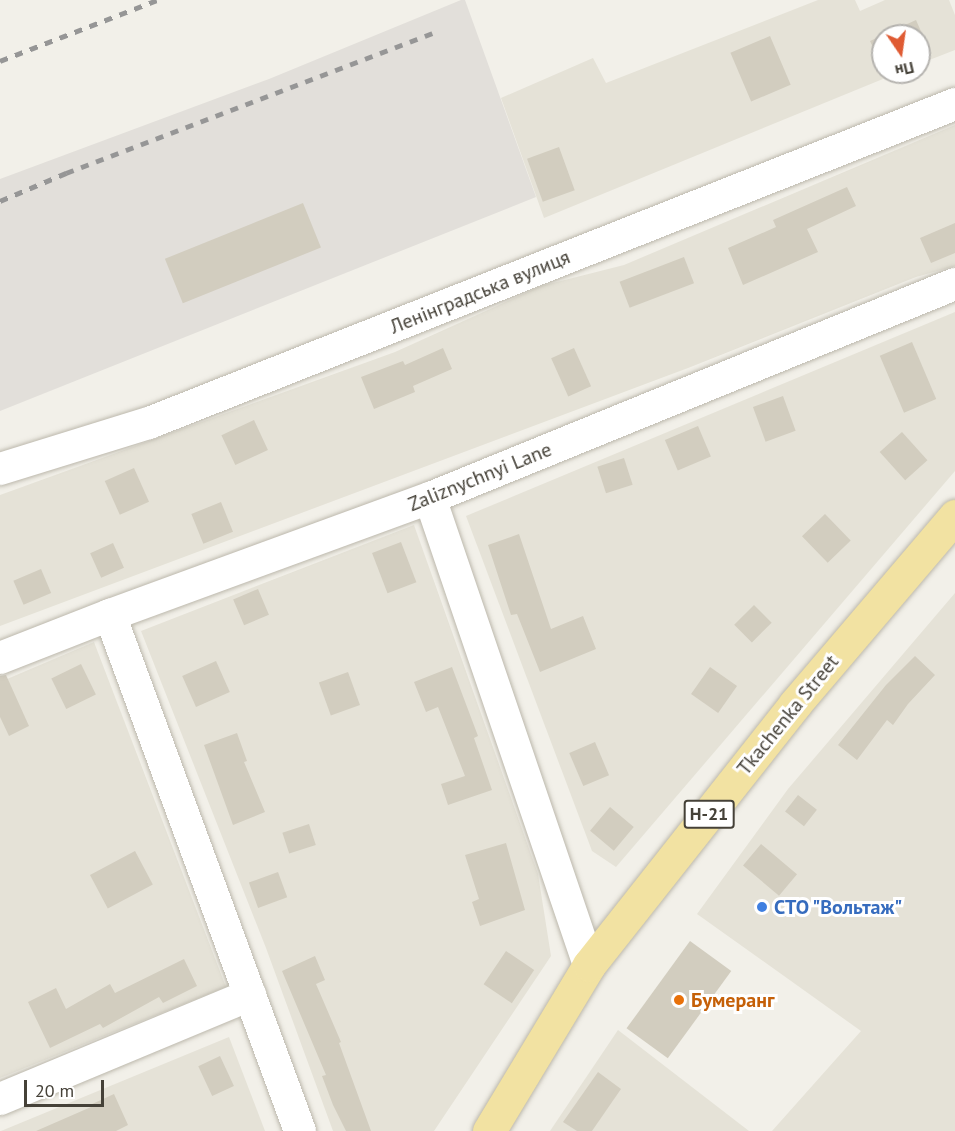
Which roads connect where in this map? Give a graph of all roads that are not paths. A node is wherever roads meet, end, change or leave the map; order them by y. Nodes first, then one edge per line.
1 (955, 104) edge
2 (955, 284) edge
3 (0, 469) edge
4 (430, 498) junction
5 (955, 516) edge
6 (110, 615) junction
7 (0, 658) edge
8 (589, 965) junction
9 (250, 995) junction
10 (0, 1099) edge
11 (300, 1131) edge
12 (489, 1131) edge

1 - 3 street, Ленінградська вулиця
2 - 4 street, Zaliznychnyi Lane
4 - 6 street, Zaliznychnyi Lane
4 - 8 street
5 - 8 main road, Tkachenka Street / Н-21
6 - 7 street, Zaliznychnyi Lane
6 - 9 street
8 - 12 main road, Tkachenka Street / Н-21
9 - 10 street
9 - 11 street

